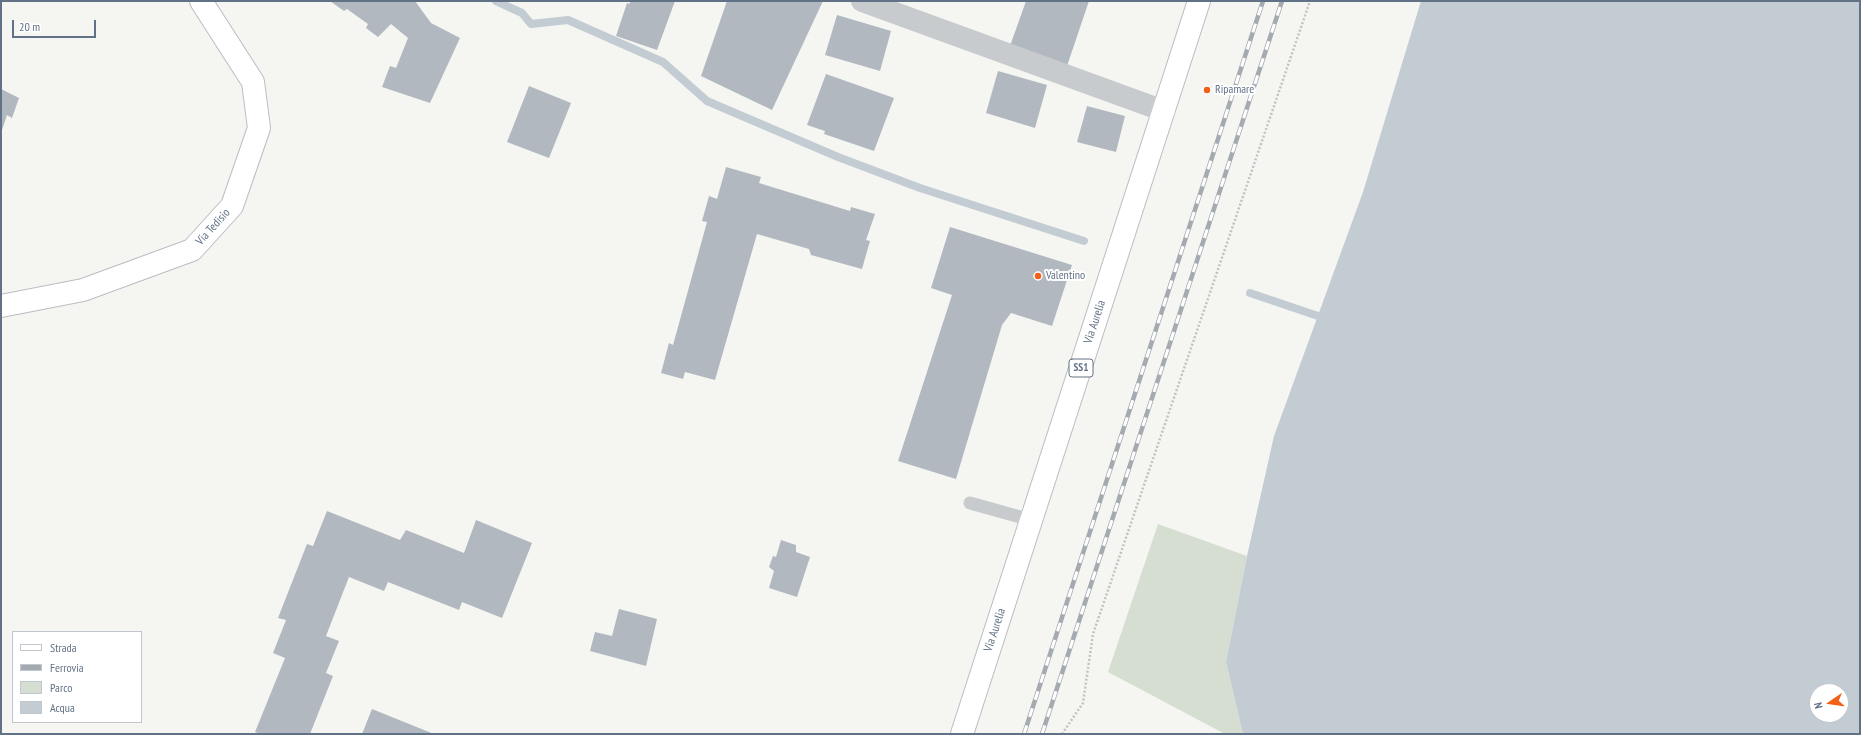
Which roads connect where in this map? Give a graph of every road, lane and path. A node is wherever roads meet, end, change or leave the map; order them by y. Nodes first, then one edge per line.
1 (201, 1) edge
2 (862, 1) edge
3 (1199, 1) edge
4 (1310, 1) edge
5 (1164, 111) junction
6 (1, 306) edge
7 (970, 503) dead end
8 (1031, 520) junction
9 (962, 734) edge
10 (1062, 734) edge

1 - 6 main road, Via Tedisio
2 - 5 street
3 - 5 main road, Via Aurelia / SS1
4 - 10 path
5 - 8 main road, Via Aurelia / SS1
7 - 8 lane
8 - 9 main road, Via Aurelia / SS1

